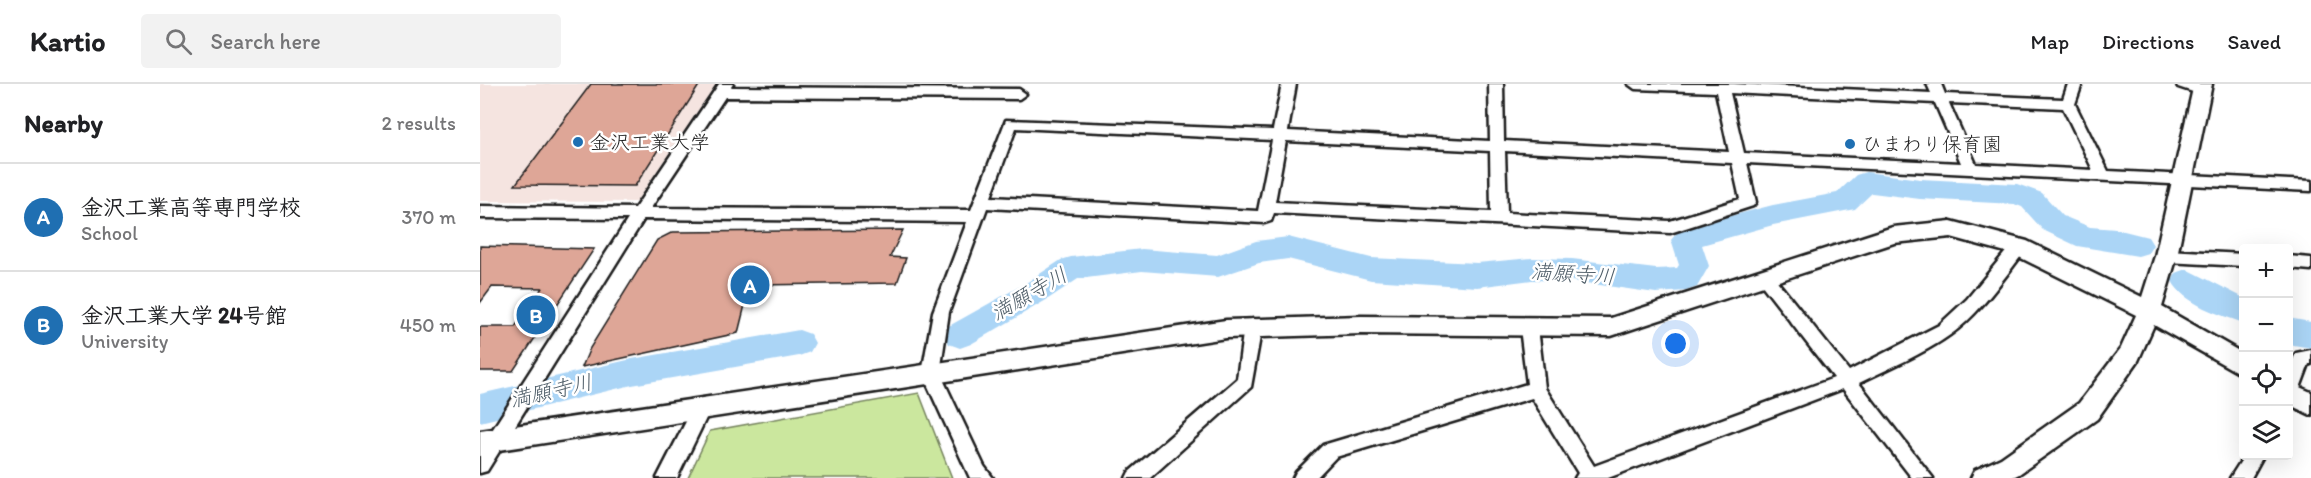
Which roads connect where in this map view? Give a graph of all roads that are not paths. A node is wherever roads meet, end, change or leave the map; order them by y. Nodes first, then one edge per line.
1 (1288, 84) edge
2 (1496, 84) edge
3 (1635, 84) edge
4 (1934, 84) edge
5 (2075, 84) edge
6 (1722, 86) edge
7 (2196, 86) edge
8 (724, 88) edge
9 (1021, 89) edge
10 (1941, 99) junction
11 (2068, 104) junction
12 (1011, 123) junction
13 (1279, 135) junction
14 (1497, 146) junction
15 (1739, 158) junction
16 (1971, 170) junction
17 (2103, 176) junction
18 (2184, 179) junction
19 (2311, 186) edge
20 (1267, 207) junction
21 (980, 209) junction
22 (480, 212) edge
23 (639, 214) junction
24 (1499, 218) junction
25 (2019, 247) junction
26 (2166, 256) junction
27 (2239, 260) edge
28 (2293, 262) edge
29 (2311, 264) edge
30 (1764, 276) junction
31 (2149, 311) junction
32 (1253, 326) junction
33 (1530, 328) junction
34 (2311, 357) edge
35 (2239, 363) edge
36 (931, 373) junction
37 (1845, 381) junction
38 (1536, 389) junction
39 (2295, 397) edge
40 (701, 410) junction
41 (488, 441) edge
42 (2252, 460) edge
43 (480, 465) edge
44 (1589, 477) edge
45 (667, 478) edge
46 (983, 478) edge
47 (1136, 478) edge
48 (1303, 478) edge
49 (1923, 478) edge
50 (1984, 478) edge
51 (2241, 478) edge

1 - 13 street
2 - 14 street
3 - 6 street
4 - 10 street
5 - 11 street
6 - 10 street
6 - 15 street
7 - 18 street
8 - 9 street
8 - 23 street
9 - 12 street
10 - 11 street
10 - 16 street
11 - 17 street
12 - 13 street
12 - 21 street
13 - 14 street
13 - 20 street
14 - 15 street
14 - 24 street
15 - 16 street
15 - 24 street
16 - 17 street
17 - 18 street
18 - 19 street
18 - 26 street
20 - 21 street
20 - 24 street
21 - 23 street
21 - 36 street
22 - 23 street
23 - 41 street
25 - 30 street
25 - 31 street
25 - 37 street
26 - 27 street
26 - 31 street
28 - 29 street
30 - 33 street
30 - 37 street
31 - 35 street
31 - 50 street
32 - 33 street
32 - 36 street
32 - 47 street
33 - 38 street
34 - 39 street
36 - 40 street
36 - 46 street
37 - 44 street
37 - 49 street
38 - 44 street
38 - 48 street
40 - 41 street
40 - 45 street
41 - 43 street
42 - 51 street

